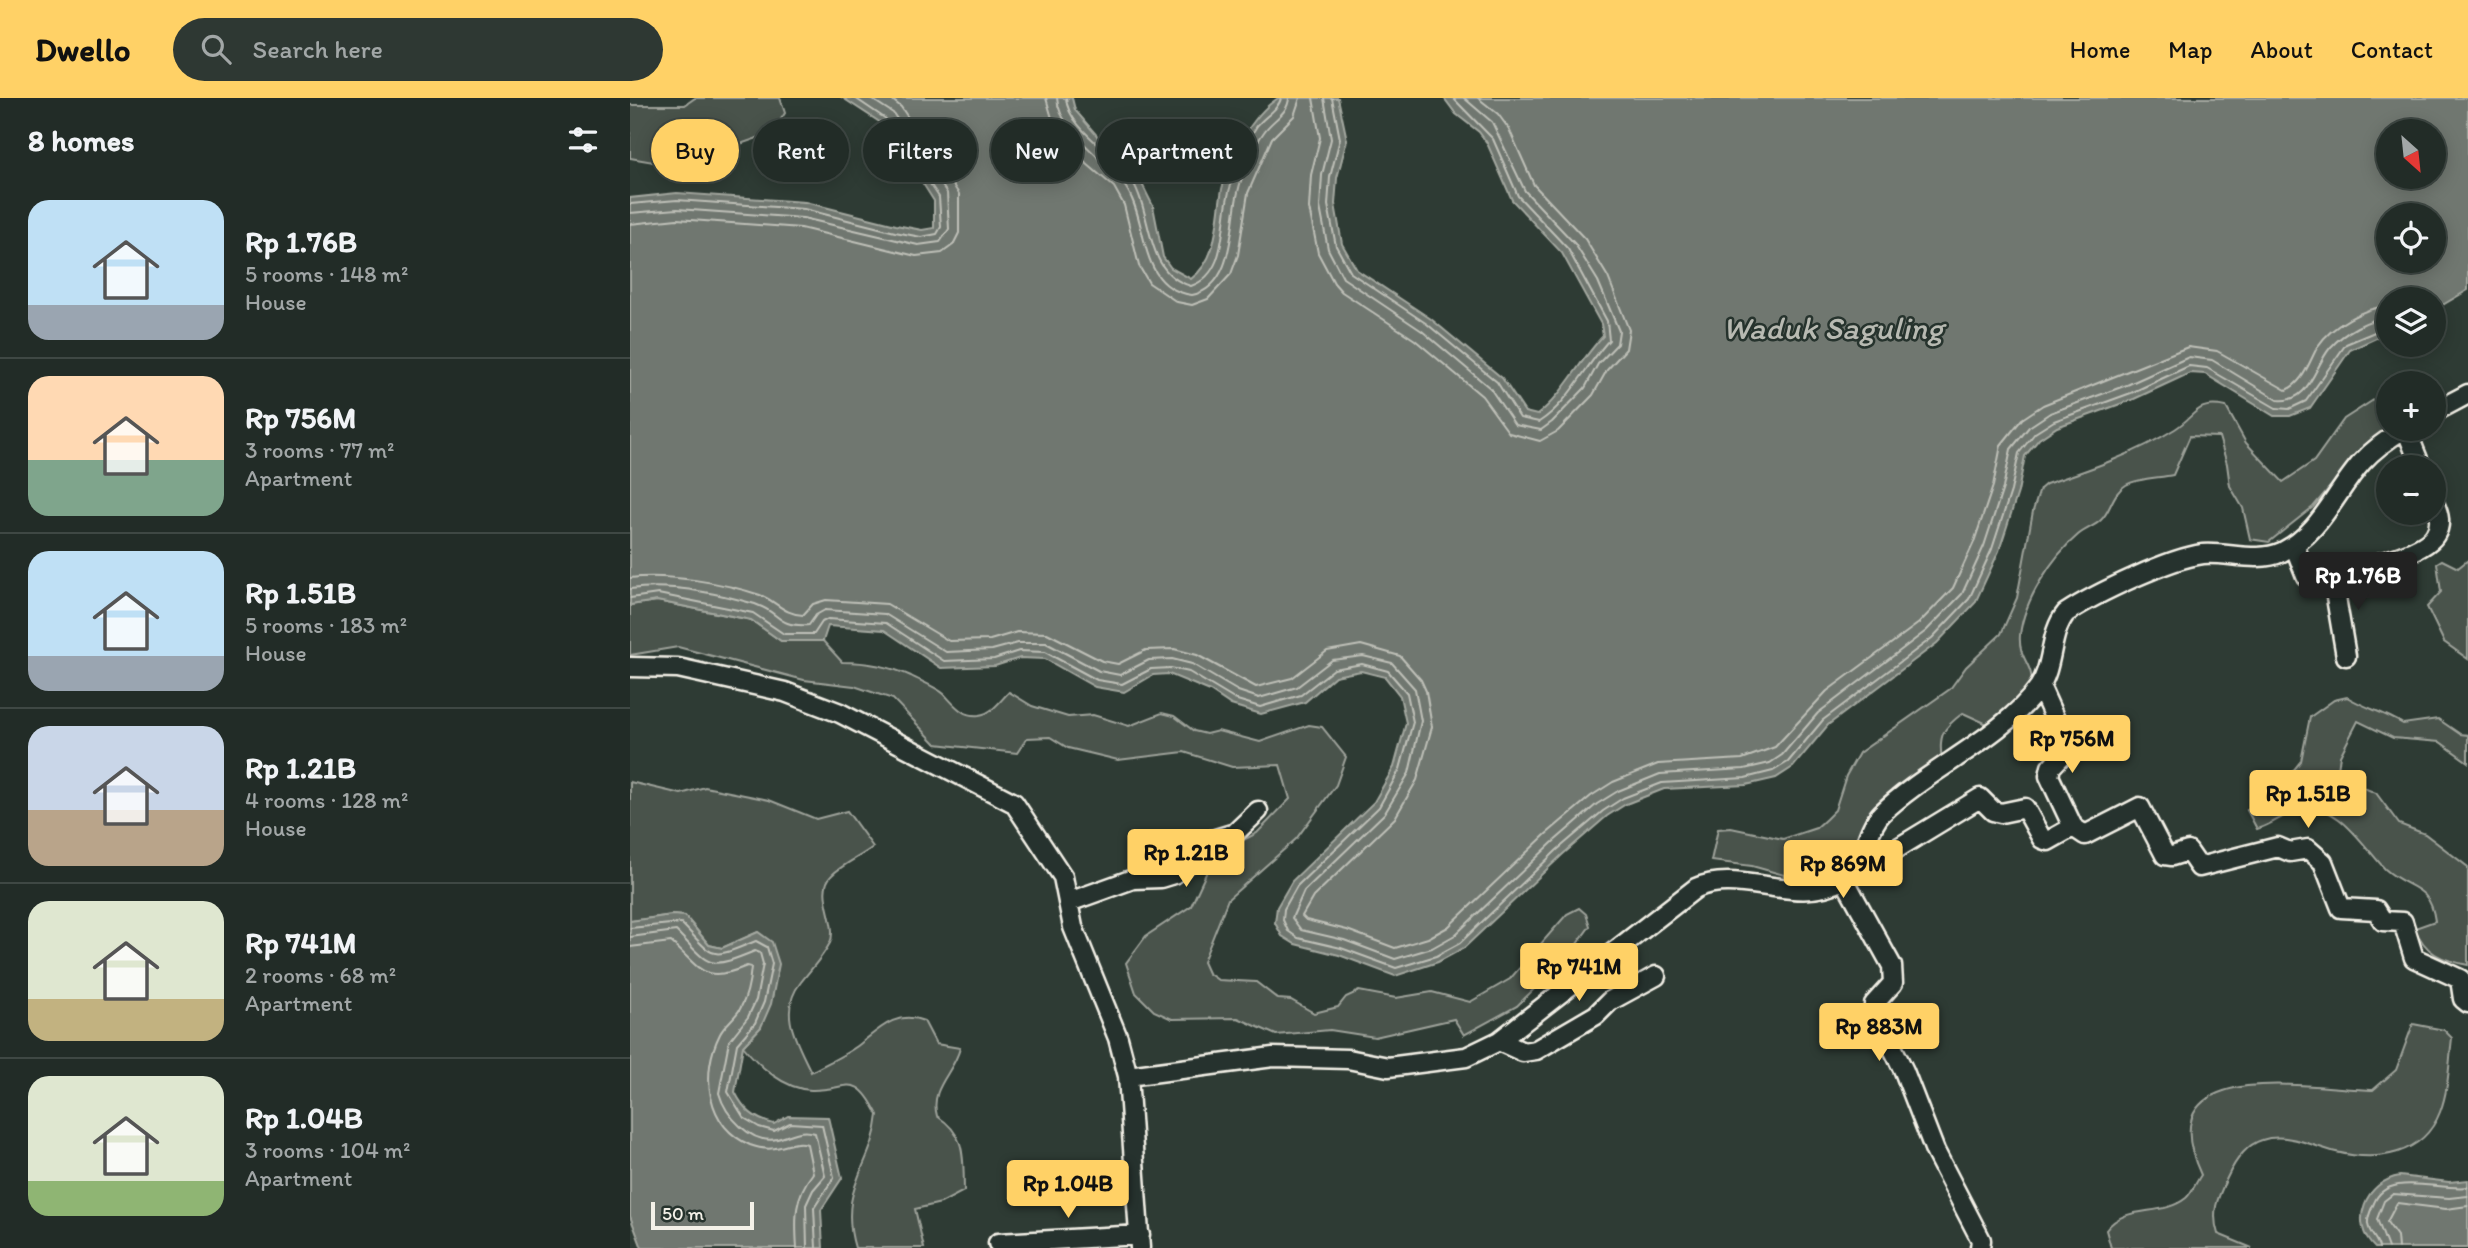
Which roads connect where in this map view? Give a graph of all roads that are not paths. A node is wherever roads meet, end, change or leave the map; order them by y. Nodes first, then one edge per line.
1 (2468, 394) edge
2 (2446, 406) edge
3 (2389, 441) edge
4 (2439, 525) edge
5 (2294, 545) junction
6 (2332, 574) junction
7 (2346, 656) dead end
8 (630, 667) edge
9 (2040, 686) junction
10 (1258, 811) dead end
11 (2073, 827) junction
12 (1849, 873) junction
13 (1069, 902) junction
14 (1656, 976) dead end
15 (2468, 1003) edge
16 (1499, 1041) junction
17 (1128, 1076) junction
18 (998, 1242) dead end
19 (1140, 1242) edge
20 (1980, 1248) edge

1 - 2 street
3 - 5 street
4 - 6 street
5 - 6 street
5 - 9 street
6 - 7 street
8 - 13 street
9 - 11 street
9 - 12 street
10 - 13 street
11 - 12 street
11 - 15 street
12 - 16 street
12 - 20 street
13 - 17 street
14 - 16 street
16 - 17 street
17 - 19 street
18 - 19 street

